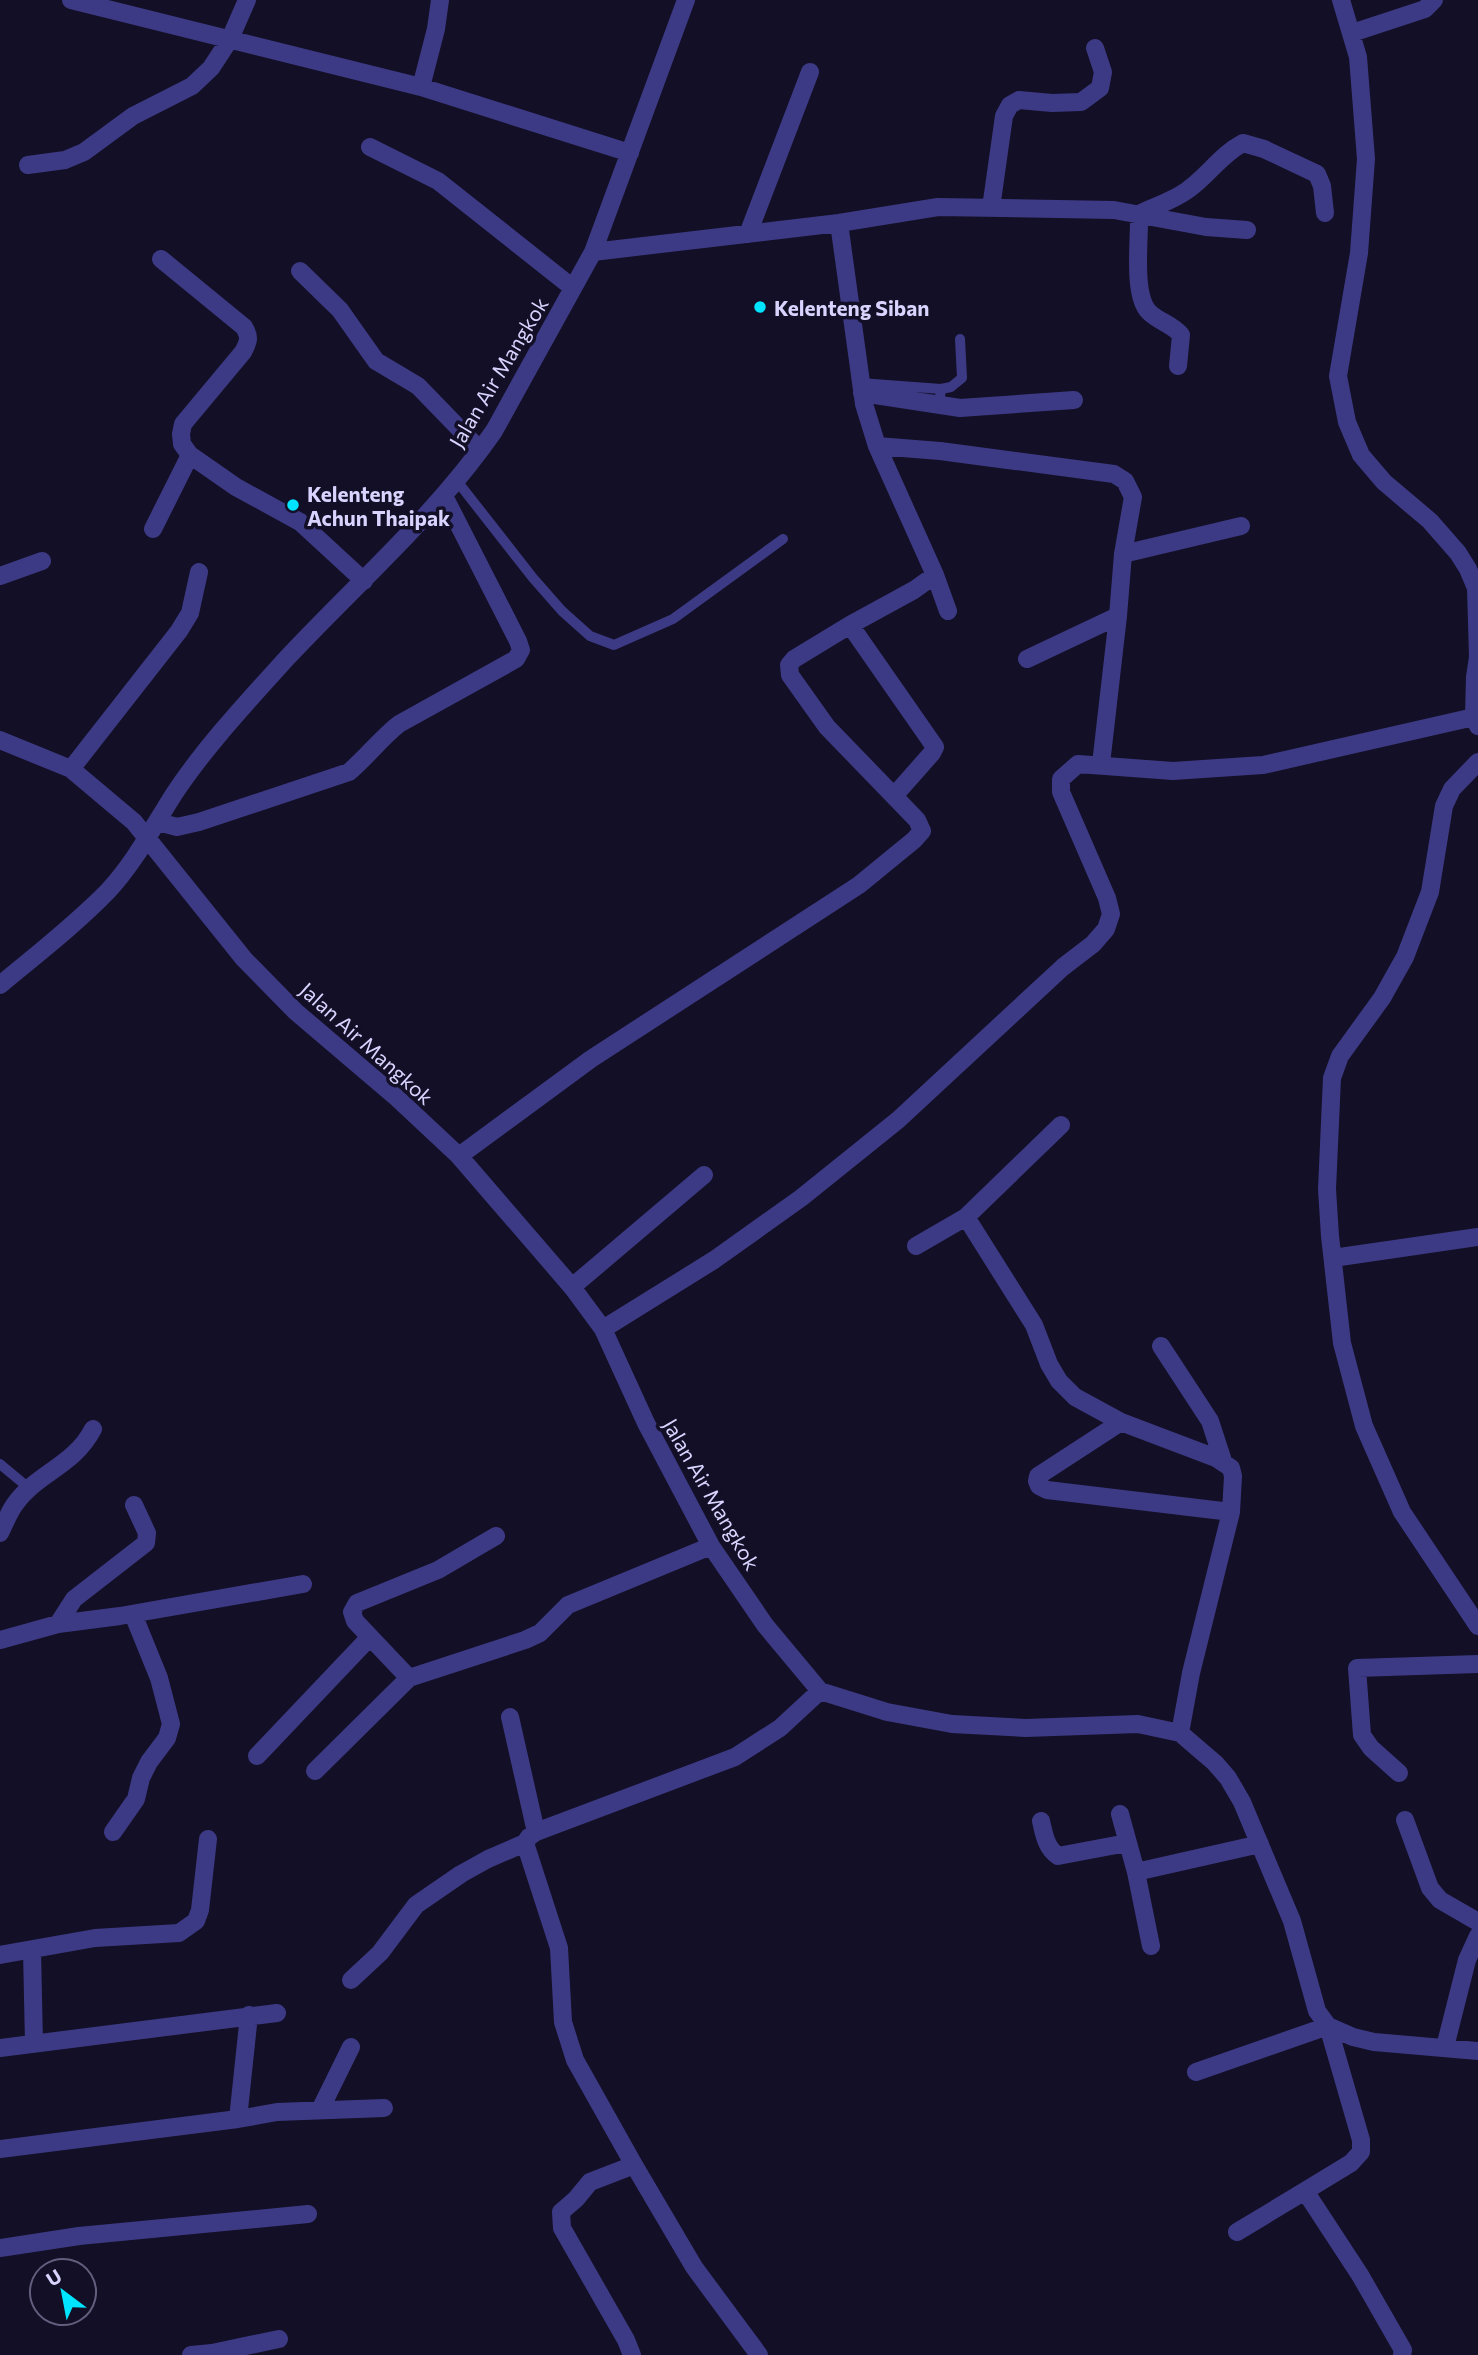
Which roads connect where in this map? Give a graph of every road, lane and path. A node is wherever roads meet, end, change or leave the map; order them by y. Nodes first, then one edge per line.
1 (71, 0) edge
2 (247, 0) edge
3 (440, 0) edge
4 (686, 0) edge
5 (1341, 0) edge
6 (1434, 0) edge
7 (1352, 33) junction
8 (230, 39) junction
9 (1095, 48) dead end
10 (810, 72) dead end
11 (421, 87) junction
12 (370, 148) dead end
13 (630, 153) junction
14 (28, 165) dead end
15 (991, 208) junction
16 (1325, 213) dead end
17 (1139, 214) junction
18 (839, 223) junction
19 (1247, 230) dead end
20 (748, 234) junction
21 (593, 252) junction
22 (160, 259) dead end
23 (300, 271) dead end
24 (573, 288) junction
25 (960, 339) dead end
26 (1178, 366) dead end
27 (861, 388) junction
28 (940, 397) junction
29 (1074, 400) dead end
30 (877, 446) junction
31 (481, 450) junction
32 (190, 455) junction
33 (457, 481) junction
34 (444, 496) junction
35 (1241, 526) dead end
36 (153, 529) dead end
37 (783, 538) dead end
38 (1123, 554) junction
39 (42, 561) dead end
40 (199, 572) dead end
41 (935, 575) junction
42 (0, 576) edge
43 (364, 581) junction
44 (948, 611) dead end
45 (1118, 616) junction
46 (850, 625) junction
47 (1478, 657) edge
48 (1027, 659) dead end
49 (1476, 721) edge
50 (0, 740) edge
51 (1478, 762) edge
52 (1101, 764) junction
53 (71, 769) junction
54 (894, 796) junction
55 (153, 830) junction
56 (0, 985) edge
57 (1061, 1125) dead end
58 (459, 1156) junction
59 (704, 1175) dead end
60 (966, 1217) junction
61 (1478, 1237) edge
62 (916, 1246) dead end
63 (1333, 1258) junction
64 (572, 1287) junction
65 (603, 1329) junction
66 (1161, 1346) dead end
67 (1121, 1422) junction
68 (93, 1429) dead end
69 (1223, 1461) junction
70 (0, 1464) edge
71 (30, 1489) junction
72 (134, 1505) dead end
73 (1231, 1512) junction
74 (0, 1533) edge
75 (496, 1536) dead end
76 (711, 1546) junction
77 (303, 1584) dead end
78 (133, 1614) junction
79 (58, 1624) junction
80 (1478, 1626) edge
81 (370, 1637) junction
82 (0, 1640) edge
83 (1478, 1664) edge
84 (409, 1678) junction
85 (820, 1691) junction
86 (510, 1717) dead end
87 (1180, 1733) junction
88 (257, 1756) dead end
89 (315, 1771) dead end
90 (1399, 1773) dead end
91 (1120, 1814) dead end
92 (1041, 1821) dead end
93 (1405, 1821) dead end
94 (113, 1832) dead end
95 (531, 1837) junction
96 (208, 1839) dead end
97 (1127, 1843) junction
98 (1260, 1844) junction
99 (1136, 1872) junction
100 (1478, 1922) edge
101 (1478, 1936) edge
102 (1151, 1946) dead end
103 (32, 1950) junction
104 (0, 1955) edge
105 (351, 1980) dead end
106 (277, 2012) dead end
107 (249, 2015) junction
108 (1328, 2026) junction
109 (34, 2043) junction
110 (1445, 2047) junction
111 (0, 2048) edge
112 (351, 2048) dead end
113 (1478, 2050) edge
114 (1196, 2072) dead end
115 (384, 2108) dead end
116 (320, 2110) junction
117 (238, 2119) junction
118 (0, 2148) edge
119 (634, 2165) junction
120 (1305, 2191) junction
121 (308, 2214) dead end
122 (1237, 2232) dead end
123 (0, 2248) edge
124 (279, 2339) dead end
125 (191, 2355) edge
126 (632, 2355) edge
127 (759, 2355) edge
128 (1402, 2355) edge

1 - 8 street
2 - 8 street
3 - 11 street
4 - 13 street, Jalan Air Mangkok
5 - 7 street
6 - 7 street
7 - 47 street
8 - 11 street
8 - 14 street
9 - 15 street
10 - 20 street
11 - 13 street
12 - 24 street
13 - 21 street, Jalan Air Mangkok
15 - 17 street
15 - 18 street
16 - 17 street
17 - 19 street
17 - 26 street
18 - 20 street
18 - 27 street
20 - 21 street
21 - 24 street, Jalan Air Mangkok
22 - 32 street
23 - 31 street
24 - 31 street, Jalan Air Mangkok
25 - 28 lane
27 - 28 street
27 - 30 street
28 - 29 street
30 - 38 street
30 - 41 street
31 - 33 street, Jalan Air Mangkok
32 - 36 street
32 - 43 street
33 - 34 street, Jalan Air Mangkok
33 - 37 lane
34 - 43 street, Jalan Air Mangkok
34 - 55 street
35 - 38 street
38 - 45 street
39 - 42 street
40 - 53 street
41 - 44 street
41 - 46 street
43 - 55 street, Jalan Air Mangkok
45 - 48 street
45 - 52 street
46 - 54 street
46 - 54 street
47 - 49 street
49 - 52 street
50 - 53 street, Jalan Air Mangkok
51 - 63 street
52 - 65 street
53 - 55 street, Jalan Air Mangkok
54 - 58 street
55 - 56 street, Jalan Air Mangkok
55 - 58 street, Jalan Air Mangkok
57 - 60 street
58 - 64 street, Jalan Air Mangkok
59 - 64 street
60 - 62 street
60 - 67 street
61 - 63 street
63 - 80 street
64 - 65 street, Jalan Air Mangkok
65 - 76 street, Jalan Air Mangkok
66 - 69 street
67 - 69 street
67 - 73 street
68 - 71 street
69 - 73 street
70 - 71 lane
71 - 74 street
72 - 79 street
73 - 87 street
75 - 81 street
76 - 84 street
76 - 85 street, Jalan Air Mangkok
77 - 78 street
78 - 79 street
78 - 94 street
79 - 82 street
81 - 84 street
81 - 88 street
83 - 90 street
84 - 89 street
85 - 87 street
85 - 95 street
86 - 95 street
87 - 98 street
91 - 97 street
92 - 97 street
93 - 100 street
95 - 105 street
95 - 119 street
96 - 103 street
97 - 99 street
98 - 99 street
98 - 108 street
99 - 102 street
101 - 110 street
103 - 104 street
103 - 109 street
106 - 107 street
107 - 109 street
107 - 117 street
108 - 110 street
108 - 114 street
108 - 120 street
109 - 111 street
110 - 113 street
112 - 116 street
115 - 116 street
116 - 117 street
117 - 118 street
119 - 126 street
119 - 127 street
120 - 122 street
120 - 128 street
121 - 123 street
124 - 125 street

